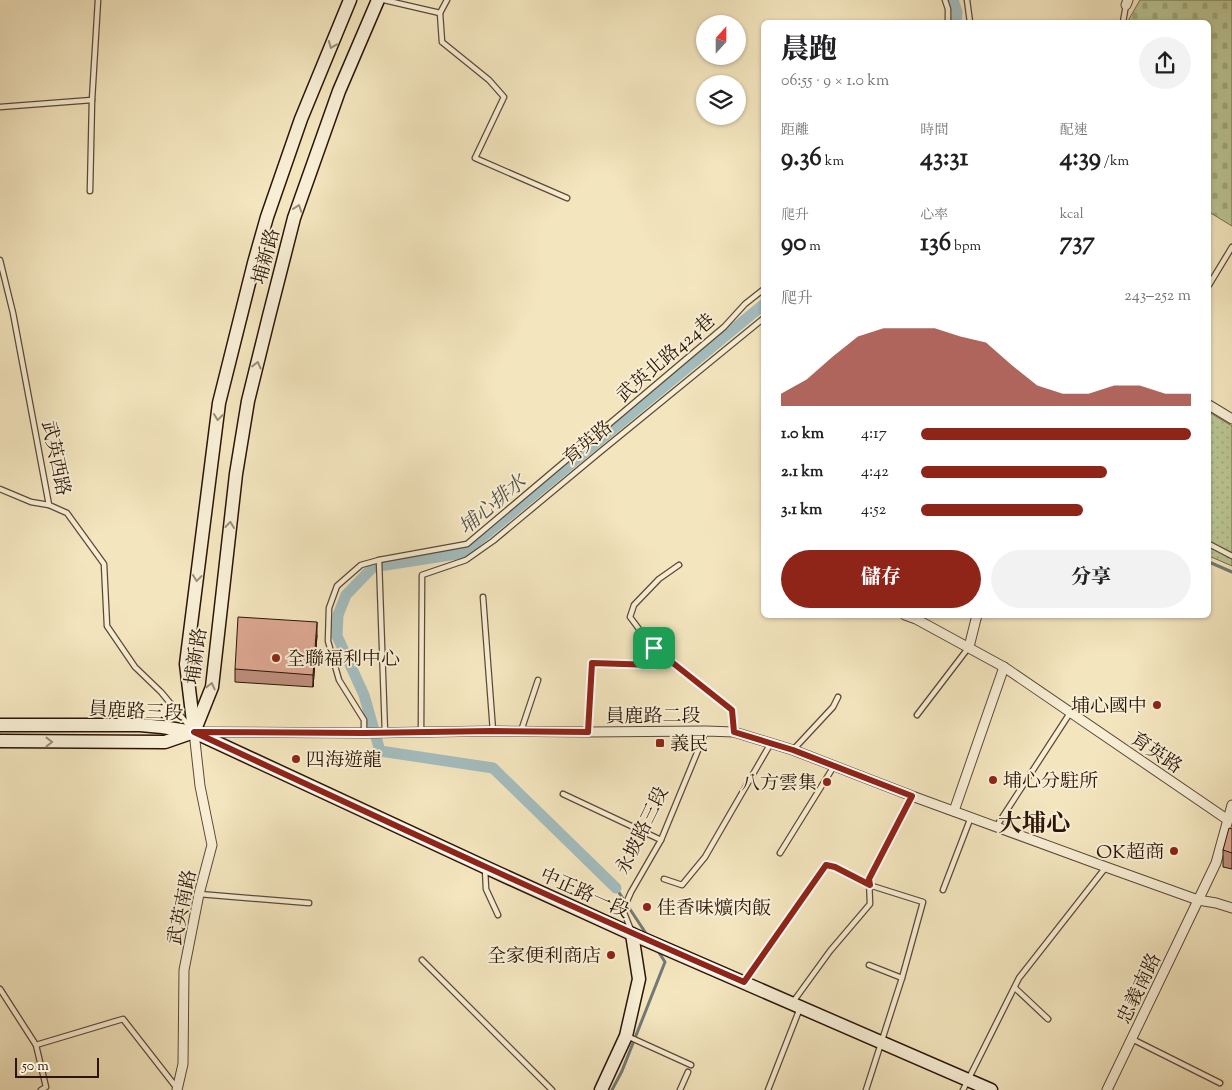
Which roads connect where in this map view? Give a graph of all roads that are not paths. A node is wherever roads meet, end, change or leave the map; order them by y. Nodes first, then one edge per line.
1 (98, 0) edge
2 (350, 0) edge
3 (378, 0) edge
4 (384, 0) edge
5 (447, 0) edge
6 (945, 0) edge
7 (967, 0) edge
8 (1127, 3) edge
9 (440, 13) junction
10 (948, 20) edge
11 (970, 20) edge
12 (1123, 20) edge
13 (92, 100) junction
14 (0, 107) edge
15 (90, 191) dead end
16 (567, 198) dead end
17 (1232, 247) edge
18 (0, 260) edge
19 (1211, 282) edge
20 (761, 291) edge
21 (761, 320) edge
22 (1211, 406) edge
23 (1232, 419) edge
24 (0, 489) edge
25 (49, 505) junction
26 (1211, 545) edge
27 (1232, 556) edge
28 (379, 560) junction
29 (680, 565) dead end
30 (483, 596) dead end
31 (913, 618) edge
32 (976, 618) edge
33 (968, 647) junction
34 (654, 648) junction
35 (1004, 667) junction
36 (538, 680) dead end
37 (838, 697) dead end
38 (1070, 712) junction
39 (917, 715) dead end
40 (0, 725) edge
41 (492, 731) junction
42 (521, 731) junction
43 (706, 731) junction
44 (194, 732) junction
45 (421, 732) junction
46 (588, 732) junction
47 (734, 732) junction
48 (364, 733) junction
49 (385, 733) junction
50 (0, 741) edge
51 (771, 743) junction
52 (793, 750) junction
53 (834, 766) junction
54 (563, 794) dead end
55 (912, 796) junction
56 (1232, 805) edge
57 (954, 811) junction
58 (971, 817) junction
59 (1228, 820) junction
60 (996, 827) junction
61 (661, 840) junction
62 (780, 853) dead end
63 (485, 867) junction
64 (1106, 867) junction
65 (664, 879) dead end
66 (870, 885) junction
67 (943, 890) dead end
68 (199, 894) junction
69 (1198, 900) junction
70 (309, 903) dead end
71 (1232, 908) edge
72 (498, 915) dead end
73 (632, 934) junction
74 (422, 960) dead end
75 (869, 965) dead end
76 (902, 978) junction
77 (744, 982) junction
78 (1015, 988) junction
79 (0, 989) edge
80 (796, 1005) junction
81 (1048, 1019) dead end
82 (626, 1036) junction
83 (1132, 1039) junction
84 (881, 1042) junction
85 (36, 1045) junction
86 (691, 1065) dead end
87 (688, 1072) dead end
88 (1220, 1083) dead end
89 (965, 1085) edge
90 (177, 1089) edge
91 (602, 1089) edge
92 (41, 1090) edge
93 (552, 1090) edge
94 (680, 1090) edge
95 (768, 1090) edge
96 (866, 1090) edge
97 (991, 1090) edge
98 (1107, 1090) edge

1 - 13 lane
2 -> 44 street, 埔新路
44 -> 3 street, 埔新路
4 - 9 lane
5 - 9 lane
6 - 10 lane
7 - 11 lane
8 - 12 lane
9 - 16 lane
13 - 14 lane
13 - 15 lane
17 - 19 lane
18 - 25 lane, 武英西路
20 - 28 lane, 武英北路424巷
21 - 45 lane, 育英路
22 - 23 street
24 - 25 lane
25 - 44 lane, 武英西路
26 - 27 lane
28 - 48 lane, 武英北路424巷
28 - 49 lane
29 - 34 lane
30 - 41 lane
31 - 33 street, 育英路
32 - 33 street
33 - 35 street, 育英路
33 - 39 lane
34 - 46 lane
34 - 47 lane
35 - 38 street, 育英路
35 - 57 street
36 - 42 lane
37 - 52 lane
38 - 59 street, 育英路
38 - 60 lane
40 - 44 street, 員鹿路三段
41 - 42 street, 員鹿路二段
41 - 45 street, 員鹿路二段
42 - 46 street, 員鹿路二段
43 - 46 street, 員鹿路二段
43 - 47 street, 員鹿路二段
43 - 61 lane, 永坡路三段
44 - 48 street, 員鹿路二段
50 -> 44 street, 員鹿路三段
44 - 63 street, 中正路一段
44 - 68 street, 武英南路
45 - 49 street, 員鹿路二段
47 - 51 street, 員鹿路二段
48 - 49 street, 員鹿路二段
51 - 52 street, 員鹿路二段
51 - 65 lane
52 - 53 street, 員鹿路二段
53 - 55 street, 員鹿路二段
53 - 62 lane
54 - 61 lane
55 - 57 street, 員鹿路二段
55 - 66 lane
56 - 59 street, 忠義南路
57 - 58 street, 員鹿路二段
58 - 60 street, 員鹿路二段
58 - 67 lane
59 - 69 street, 忠義南路
60 - 64 street, 員鹿路二段
61 - 73 lane, 永坡路三段
63 - 72 lane
63 - 73 street, 中正路一段
64 - 69 street, 員鹿路二段
64 - 78 lane
66 - 76 lane
66 - 77 lane
66 - 80 lane
68 - 70 lane
68 - 90 street, 武英南路
69 - 71 street, 員鹿路二段
69 - 83 street, 忠義南路
73 - 77 street, 中正路一段
73 - 82 street, 永坡路三段
74 - 93 lane
75 - 76 lane
76 - 84 lane
77 - 80 street, 中正路一段
78 - 81 lane
78 - 89 lane
79 - 85 lane
80 - 84 street, 中正路一段
80 - 95 lane
82 - 86 lane
82 - 91 street, 永坡路三段
83 - 88 lane
83 - 98 street, 忠義南路
84 - 89 street, 中正路一段
84 - 96 lane
85 - 90 lane
85 - 92 lane
87 - 94 lane
89 - 97 street, 中正路一段

